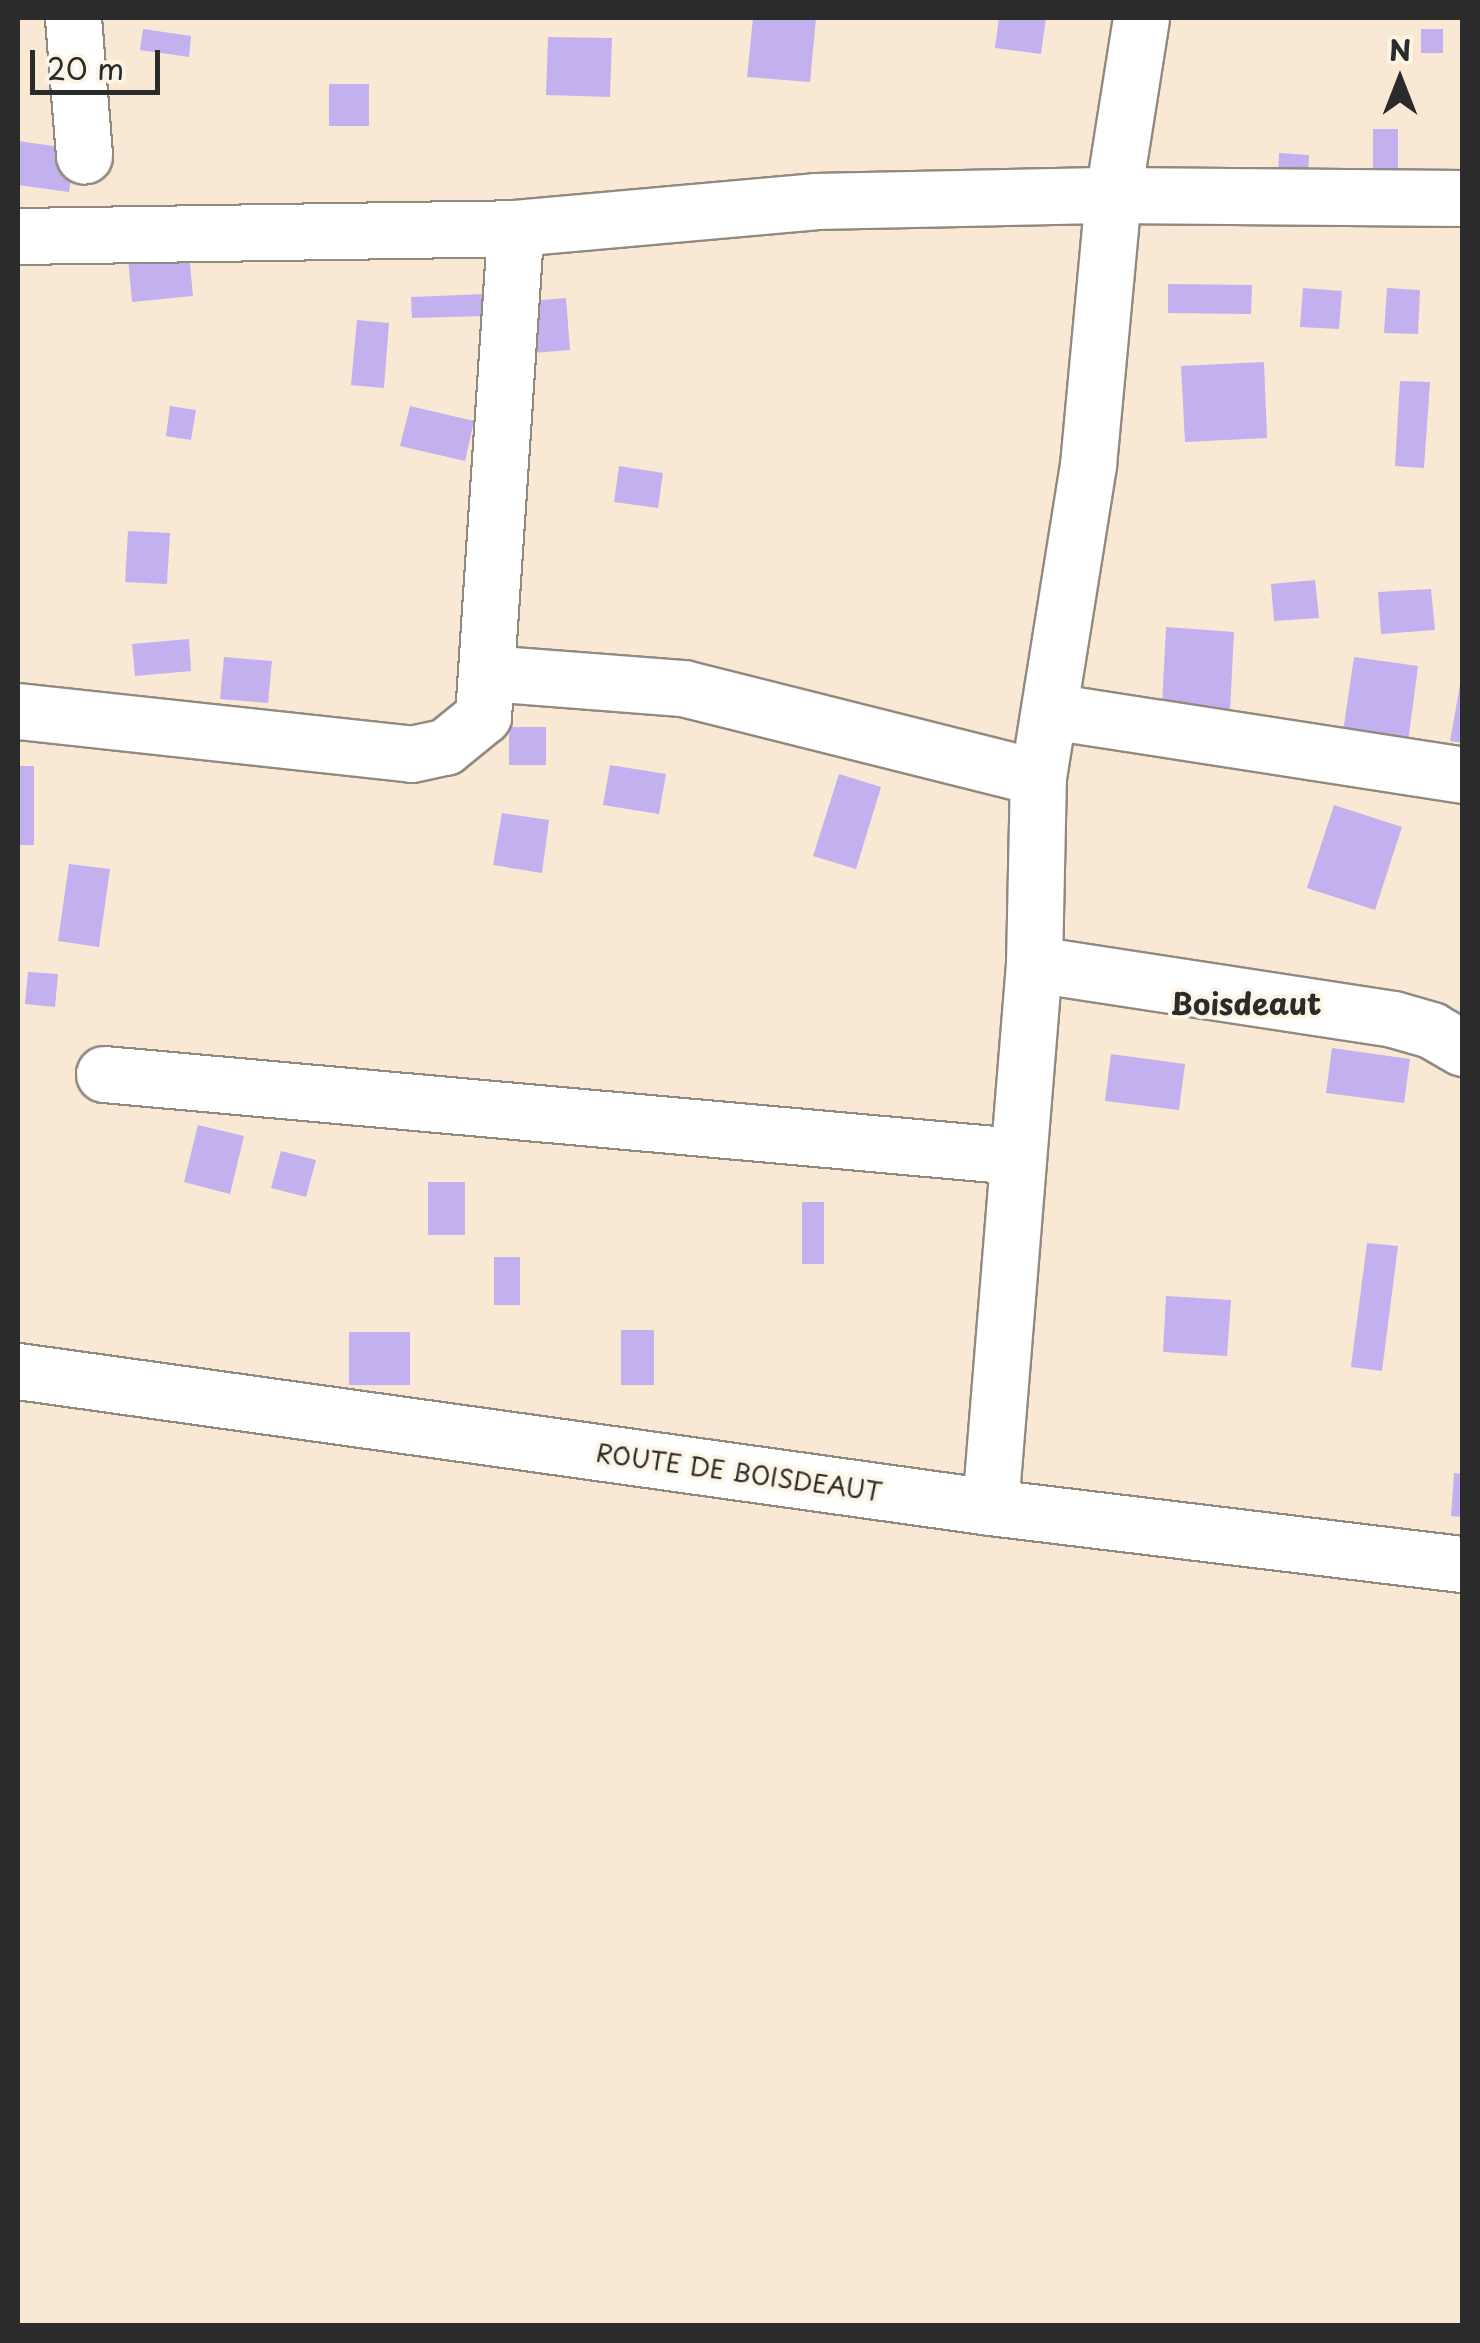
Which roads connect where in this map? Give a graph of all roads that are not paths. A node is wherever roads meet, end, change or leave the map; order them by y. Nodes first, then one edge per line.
1 (73, 18) edge
2 (1141, 18) edge
3 (84, 156) dead end
4 (1112, 194) junction
5 (1462, 198) edge
6 (516, 228) junction
7 (18, 236) edge
8 (487, 673) junction
9 (1050, 710) junction
10 (18, 712) edge
11 (1462, 775) edge
12 (1038, 777) junction
13 (1034, 964) junction
14 (1462, 1048) edge
15 (104, 1074) dead end
16 (1016, 1156) junction
17 (18, 1372) edge
18 (990, 1507) junction
19 (1462, 1564) edge

1 - 3 street
2 - 4 street
4 - 5 street
4 - 6 street
4 - 9 street
6 - 7 street
6 - 8 street
8 - 10 street
8 - 12 street
9 - 11 street
9 - 12 street
12 - 13 street
13 - 14 street
13 - 16 street
15 - 16 street
16 - 18 street
17 - 18 street, ROUTE DE BOISDEAUT
18 - 19 street, ROUTE DE BOISDEAUT

